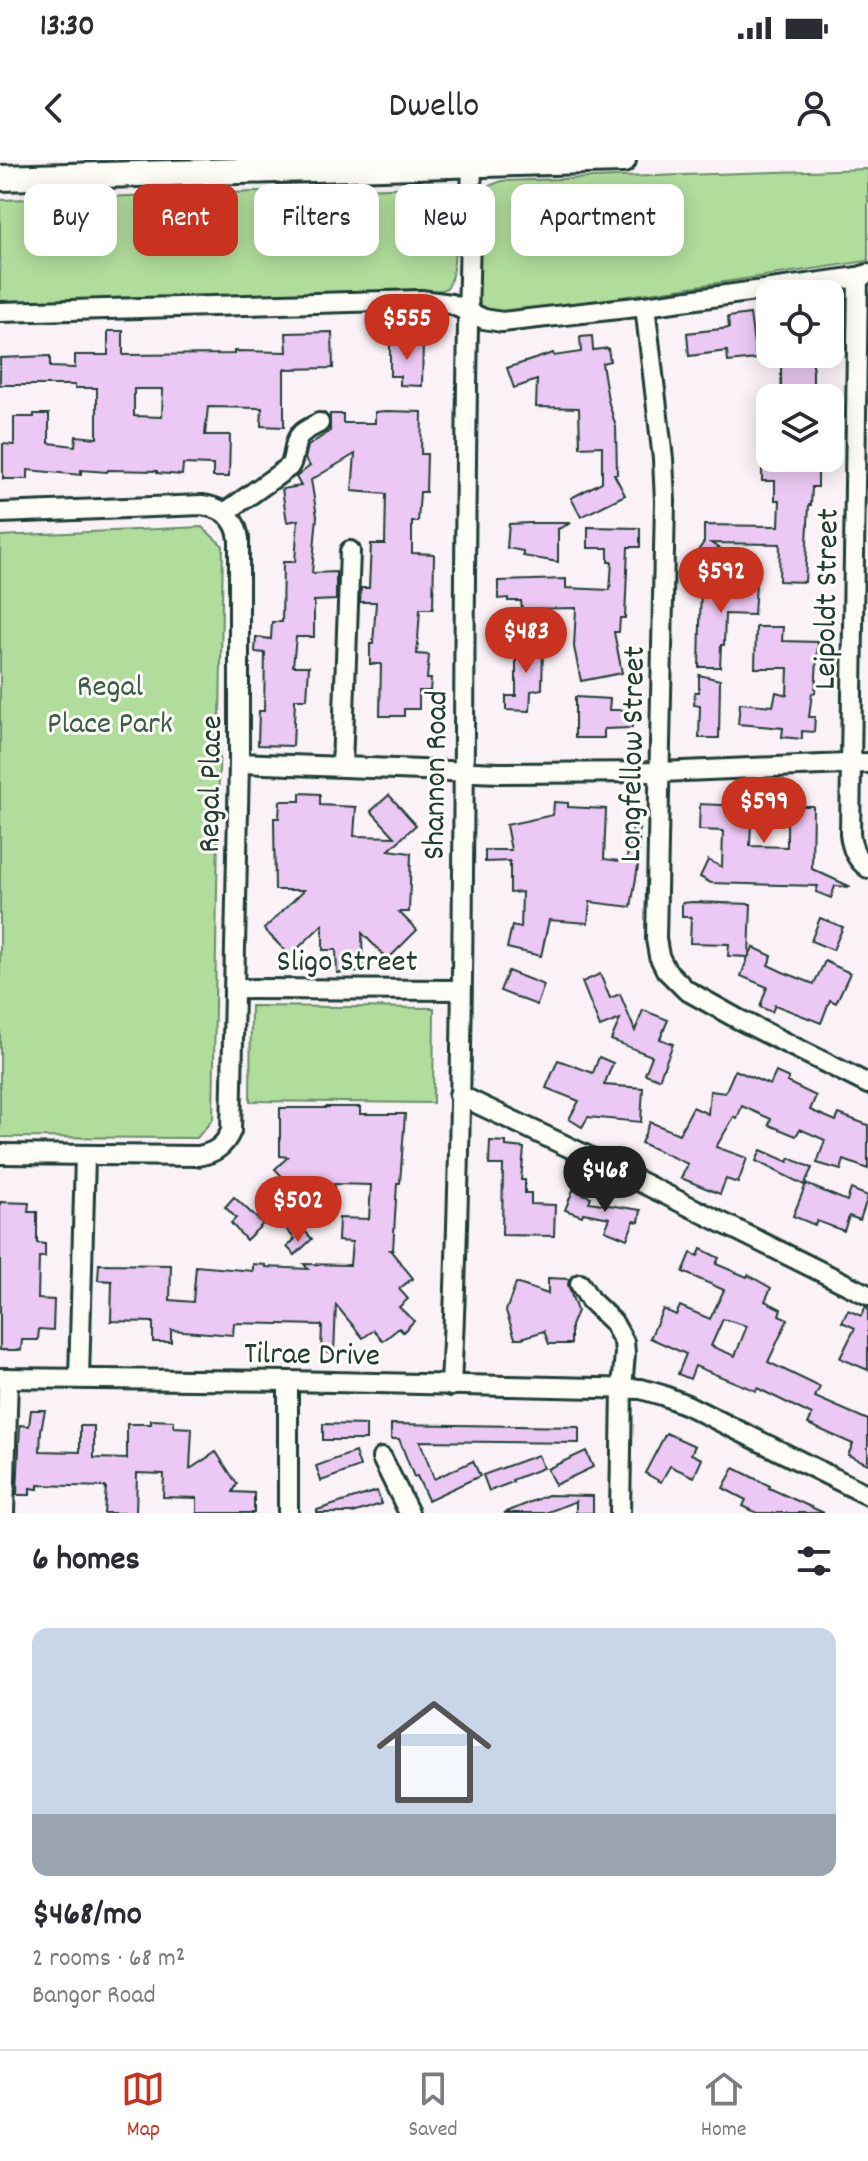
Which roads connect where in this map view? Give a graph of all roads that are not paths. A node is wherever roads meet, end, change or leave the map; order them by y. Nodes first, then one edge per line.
1 (623, 160) edge
2 (324, 164) edge
3 (472, 165) junction
4 (0, 178) edge
5 (863, 276) edge
6 (645, 306) junction
7 (467, 311) junction
8 (0, 312) edge
9 (863, 363) edge
10 (319, 423) dead end
11 (226, 512) junction
12 (0, 513) edge
13 (350, 551) dead end
14 (861, 565) edge
15 (239, 763) junction
16 (860, 763) edge
17 (342, 766) junction
18 (661, 772) junction
19 (463, 773) junction
20 (868, 868) edge
21 (234, 989) junction
22 (461, 990) junction
23 (868, 1084) edge
24 (459, 1095) junction
25 (0, 1154) edge
26 (85, 1156) junction
27 (580, 1284) dead end
28 (868, 1295) edge
29 (4, 1378) edge
30 (79, 1378) junction
31 (288, 1381) junction
32 (451, 1386) junction
33 (622, 1388) junction
34 (382, 1458) dead end
35 (868, 1495) edge
36 (4, 1513) edge
37 (288, 1513) edge
38 (409, 1513) edge
39 (620, 1513) edge

1 - 3 main road
2 - 3 main road
2 - 4 main road
3 - 7 street, Shannon Road
5 - 6 street
5 - 9 street, Leipoldt Street
6 - 7 street
6 - 18 street, Longfellow Street
7 - 8 street
7 - 19 street, Shannon Road
9 - 14 street, Leipoldt Street
10 - 11 street
11 - 12 street
11 - 15 street, Regal Place
13 - 17 street
14 - 16 street, Leipoldt Street
15 - 17 street
15 - 21 street, Regal Place
16 - 18 street
16 - 20 street, Leipoldt Street
17 - 19 street
18 - 19 street
18 - 23 street, Longfellow Street
19 - 22 street, Shannon Road
21 - 22 street, Sligo Street
21 - 26 street, Regal Place
22 - 24 street, Shannon Road
24 - 28 street
24 - 32 street, Shannon Road
25 - 26 street, Regal Place
26 - 30 street
27 - 33 street
29 - 30 street, Tilrae Drive
29 - 36 street
30 - 31 street, Tilrae Drive
31 - 32 street, Tilrae Drive
31 - 37 street
32 - 33 street, Tilrae Drive
33 - 35 street, Tilrae Drive
33 - 39 street
34 - 38 street

